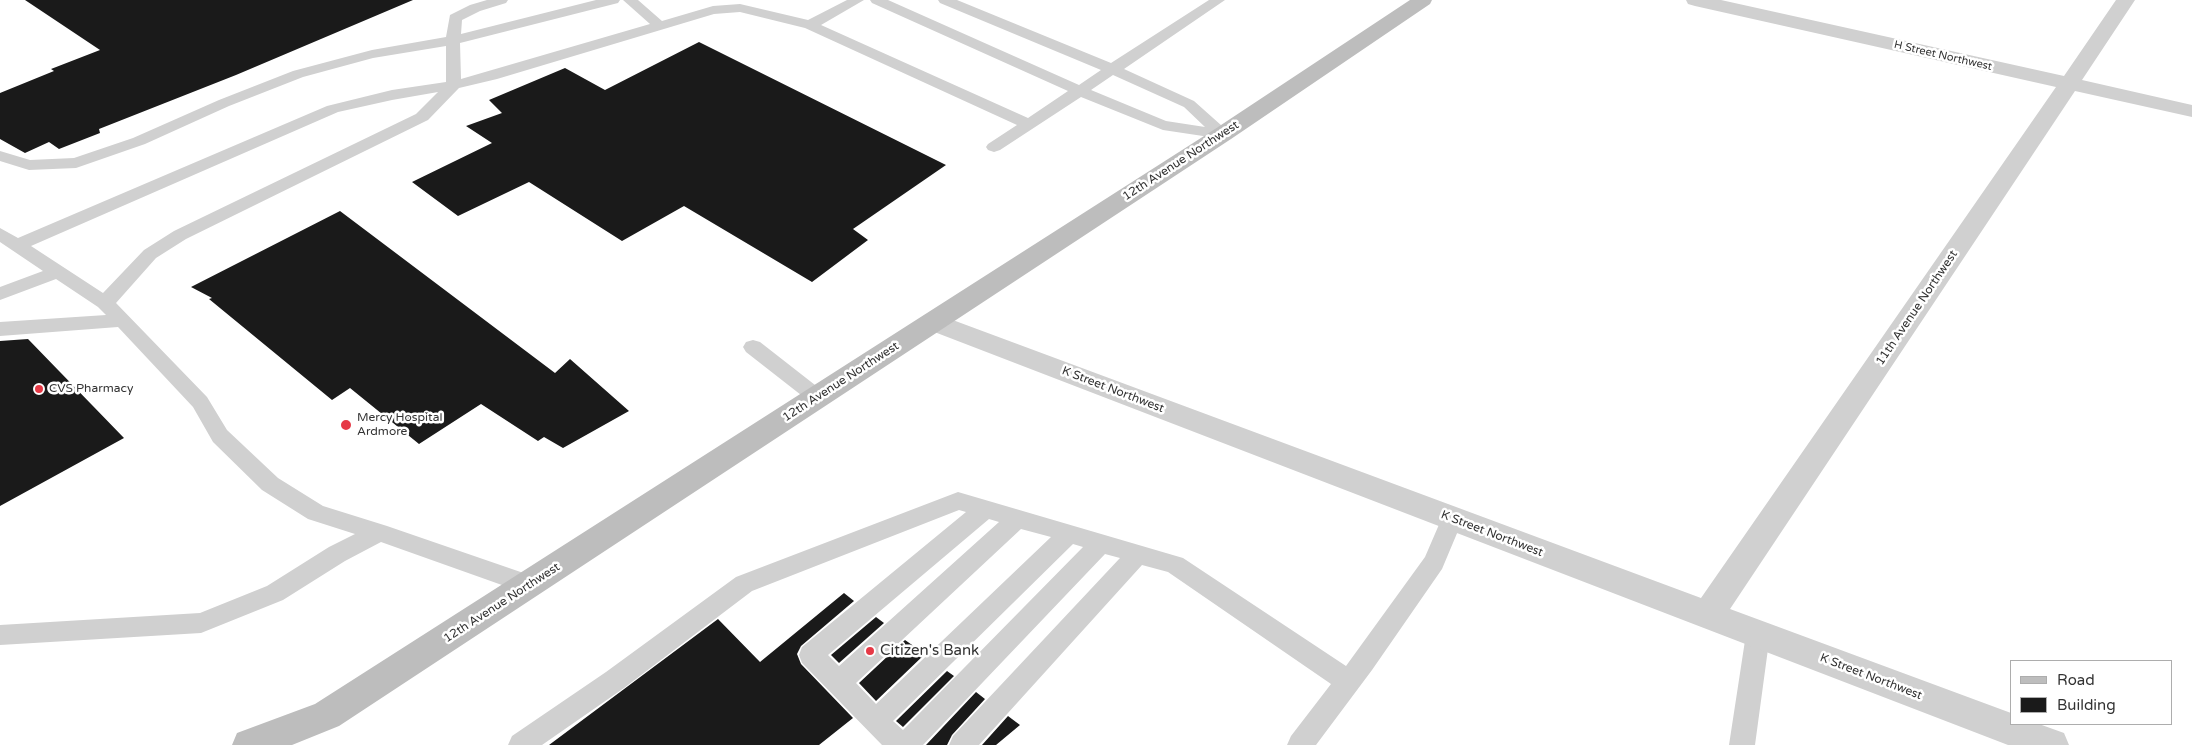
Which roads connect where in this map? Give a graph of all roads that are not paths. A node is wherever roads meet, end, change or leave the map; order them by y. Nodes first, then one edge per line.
1 (500, 0) edge
2 (613, 0) edge
3 (630, 0) edge
4 (856, 0) edge
5 (877, 0) edge
6 (945, 0) edge
7 (1218, 0) edge
8 (1423, 0) edge
9 (1695, 0) edge
10 (2126, 0) edge
11 (659, 25) junction
12 (810, 25) junction
13 (453, 40) junction
14 (1112, 69) junction
15 (2069, 84) junction
16 (454, 85) junction
17 (1080, 91) junction
18 (2192, 112) edge
19 (1029, 124) junction
20 (1223, 134) junction
21 (994, 147) dead end
22 (0, 156) edge
23 (0, 234) edge
24 (18, 245) junction
25 (58, 272) junction
26 (0, 294) edge
27 (105, 303) junction
28 (123, 320) junction
29 (933, 322) junction
30 (0, 329) edge
31 (753, 347) dead end
32 (817, 397) junction
33 (985, 509) junction
34 (1018, 518) junction
35 (1452, 519) junction
36 (379, 532) junction
37 (1069, 534) junction
38 (1101, 543) junction
39 (1138, 554) junction
40 (530, 585) junction
41 (1708, 615) junction
42 (1758, 634) junction
43 (0, 635) edge
44 (839, 682) junction
45 (1348, 682) junction
46 (875, 722) junction
47 (250, 745) edge
48 (521, 745) edge
49 (901, 745) edge
50 (906, 745) edge
51 (962, 745) edge
52 (1300, 745) edge
53 (1742, 745) edge
54 (2051, 745) edge

1 - 13 lane
2 - 13 lane
3 - 11 lane
4 - 12 lane
5 - 17 lane
6 - 14 lane
7 - 14 lane
8 - 20 street, 12th Avenue Northwest
9 - 15 street, H Street Northwest
10 - 15 street, 11th Avenue Northwest
11 - 12 lane
11 - 16 lane
12 - 19 lane
13 - 16 lane
13 - 22 lane
14 - 17 lane
14 - 20 lane
15 - 18 street, H Street Northwest
15 - 41 street, 11th Avenue Northwest
16 - 24 lane
16 - 27 lane
17 - 19 lane
17 - 20 lane
19 - 21 lane
20 - 29 street, 12th Avenue Northwest
23 - 24 lane
24 - 25 lane
25 - 26 lane
25 - 27 lane
27 - 28 lane
28 - 30 lane
28 - 36 lane
29 - 32 street, 12th Avenue Northwest
29 - 35 street, K Street Northwest
31 - 32 lane
32 - 40 street, 12th Avenue Northwest
33 - 34 lane
33 - 44 lane
33 - 48 lane
34 - 37 lane
34 - 44 lane
35 - 41 street, K Street Northwest
35 - 45 lane
36 - 40 lane
36 - 43 lane
37 - 38 lane
37 - 46 lane
38 - 39 lane
38 - 50 lane
39 - 45 lane
39 - 51 lane
40 - 47 street, 12th Avenue Northwest
41 - 42 street, K Street Northwest
42 - 53 lane
42 - 54 street, K Street Northwest
44 - 46 lane
45 - 52 lane
46 - 49 lane

